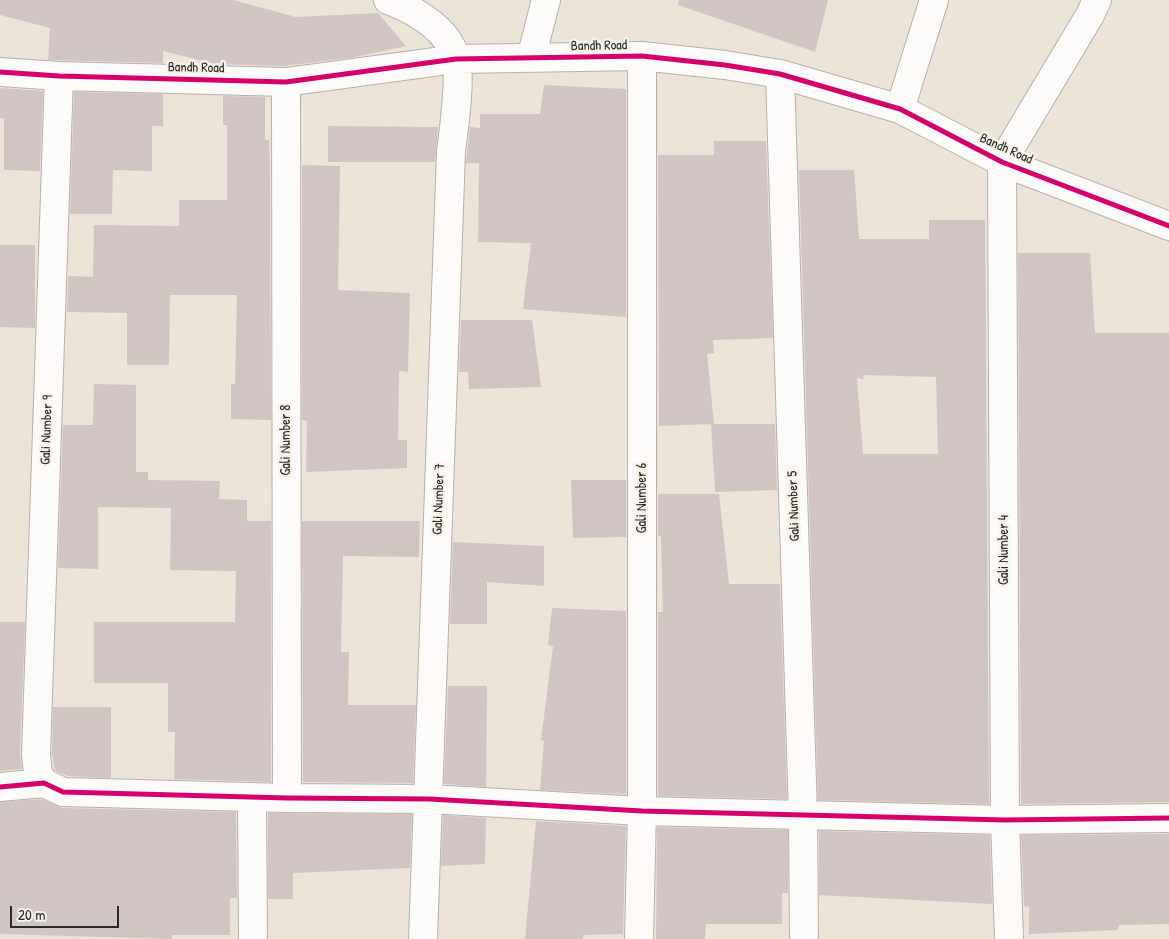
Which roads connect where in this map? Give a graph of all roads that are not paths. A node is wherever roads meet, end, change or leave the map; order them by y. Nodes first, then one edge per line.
1 (388, 0) edge
2 (546, 0) edge
3 (934, 0) edge
4 (1096, 0) edge
5 (642, 56) junction
6 (531, 58) junction
7 (456, 59) junction
8 (0, 72) edge
9 (780, 74) junction
10 (59, 76) junction
11 (286, 82) junction
12 (900, 109) junction
13 (1002, 162) junction
14 (1169, 226) edge
15 (44, 783) junction
16 (0, 787) edge
17 (252, 797) junction
18 (287, 798) junction
19 (429, 799) junction
20 (642, 811) junction
21 (803, 814) junction
22 (1169, 818) edge
23 (1005, 820) junction
24 (253, 939) edge
25 (422, 939) edge
26 (639, 939) edge
27 (804, 939) edge
28 (1009, 939) edge

1 - 7 street
2 - 6 street
3 - 12 street
4 - 13 street
5 - 6 street, Bandh Road
5 - 9 street, Bandh Road
5 - 20 street, Gali Number 6
6 - 7 street, Bandh Road
7 - 11 street, Bandh Road
7 - 19 street, Gali Number 7
8 - 10 street, Bandh Road
9 - 12 street, Bandh Road
9 - 21 street, Gali Number 5
10 - 11 street, Bandh Road
10 - 15 street, Gali Number 9
11 - 18 street, Gali Number 8
12 - 13 street, Bandh Road
13 - 14 street, Bandh Road
13 - 23 street, Gali Number 4
15 - 16 street
15 - 17 street
17 - 18 street
17 - 24 street
18 - 19 street
19 - 20 street
19 - 25 street, Gali Number 7
20 - 21 street
20 - 26 street, Gali Number 6
21 - 23 street
21 - 27 street, Gali Number 5
22 - 23 street
23 - 28 street, Gali Number 4

